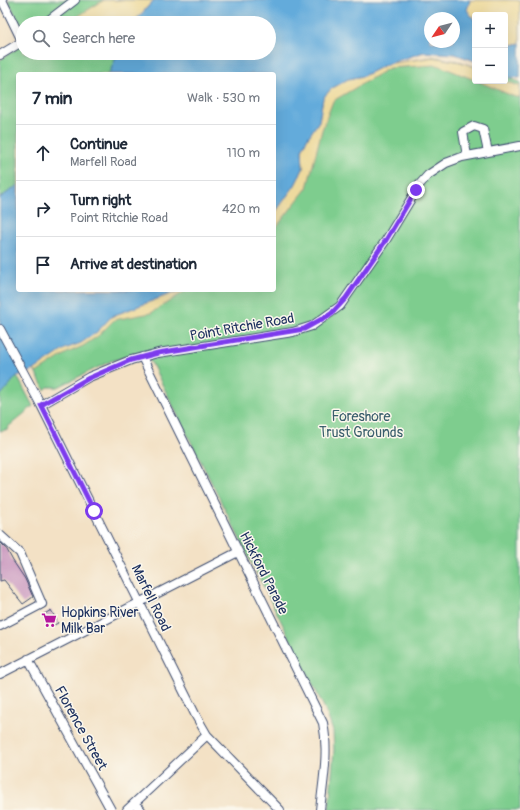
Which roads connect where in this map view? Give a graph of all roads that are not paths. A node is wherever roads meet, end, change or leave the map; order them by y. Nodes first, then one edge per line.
1 (2, 0) edge
2 (75, 0) edge
3 (54, 16) edge
4 (16, 27) edge
5 (16, 46) edge
6 (0, 56) edge
7 (520, 146) edge
8 (488, 152) junction
9 (467, 156) junction
10 (0, 329) edge
11 (142, 357) junction
12 (41, 405) junction
13 (0, 535) edge
14 (238, 552) junction
15 (139, 603) junction
16 (0, 626) edge
17 (28, 659) junction
18 (0, 674) edge
19 (207, 735) junction
20 (138, 807) edge
21 (111, 810) edge
22 (127, 810) edge
23 (280, 810) edge
24 (320, 810) edge

1 - 4 street
2 - 3 street
5 - 6 street
7 - 8 street, Point Ritchie Road
8 - 9 street, Point Ritchie Road
8 - 9 street
9 - 11 street, Point Ritchie Road
10 - 12 street, Marfell Road
11 - 12 street, Point Ritchie Road
11 - 14 street, Hickford Parade
12 - 15 street, Marfell Road
13 - 16 street
14 - 15 street
14 - 24 street, Hickford Parade
15 - 17 street
15 - 19 street, Marfell Road
17 - 18 street
17 - 21 street, Florence Street
19 - 20 street
19 - 23 street, Marfell Road
20 - 22 street

